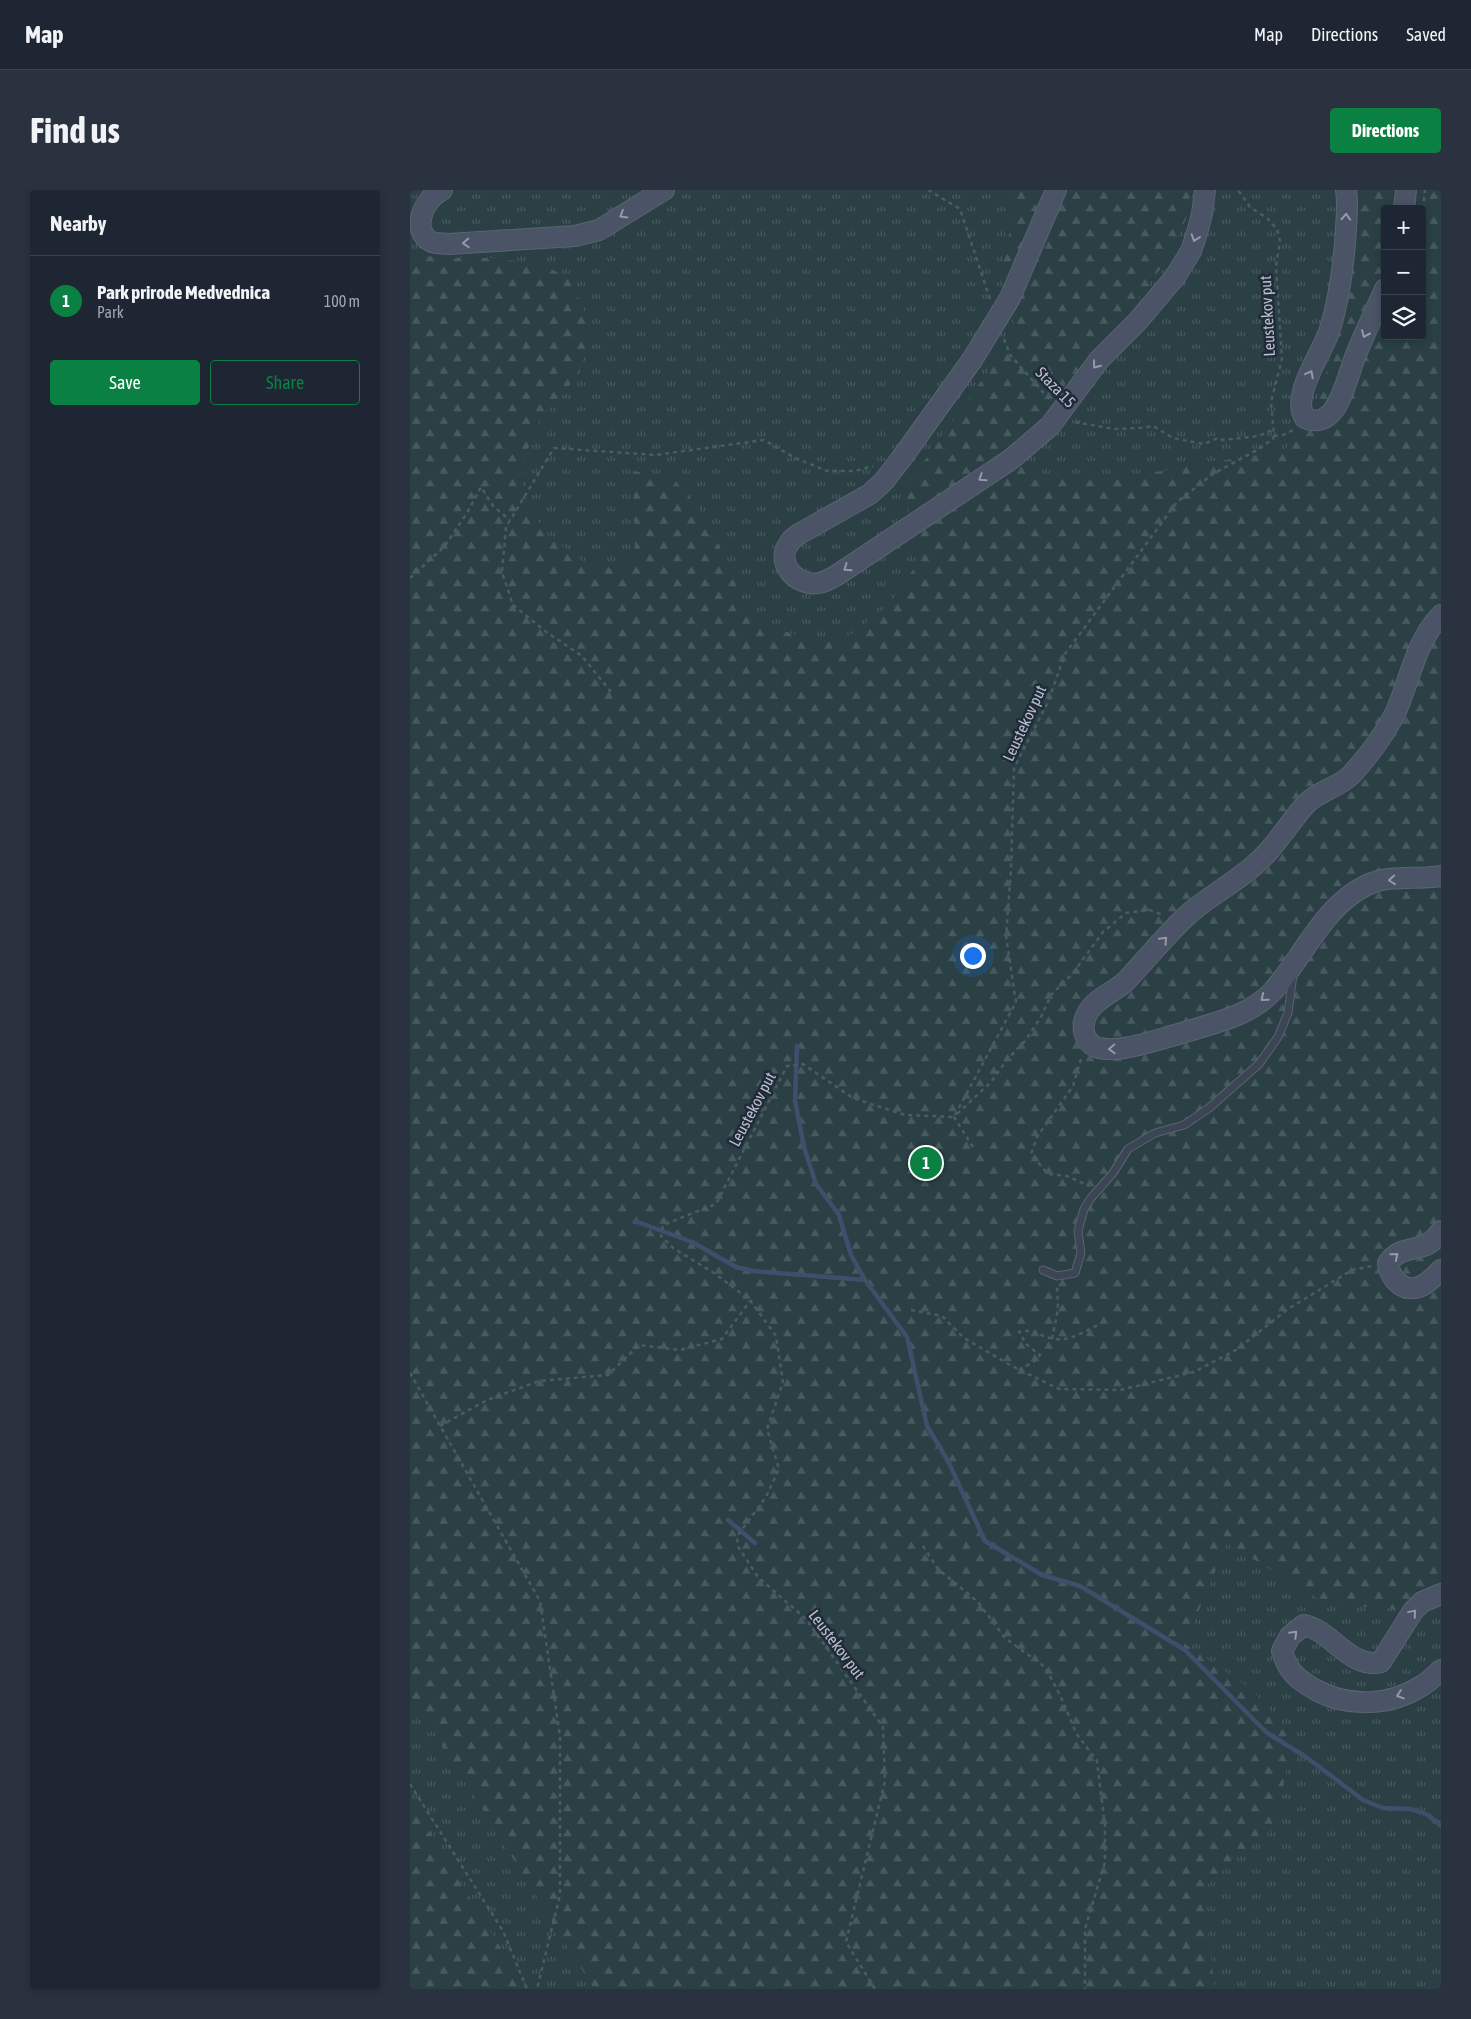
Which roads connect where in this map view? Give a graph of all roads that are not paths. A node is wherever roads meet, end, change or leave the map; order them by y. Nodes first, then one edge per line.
1 (442, 190) edge
2 (664, 190) edge
3 (1056, 190) edge
4 (1205, 190) edge
5 (1346, 190) edge
6 (1406, 190) edge
7 (1404, 205) edge
8 (1382, 295) edge
9 (1441, 615) edge
10 (1441, 876) edge
11 (1294, 962) junction
12 (1441, 1231) edge
13 (1042, 1270) dead end
14 (1441, 1270) edge
15 (1441, 1594) edge
16 (1441, 1670) edge

2 -> 1 main road
4 -> 3 main road
8 -> 5 main road
6 - 7 main road
11 -> 9 main road
10 -> 11 main road
11 - 13 lane
14 -> 12 main road
16 -> 15 main road

